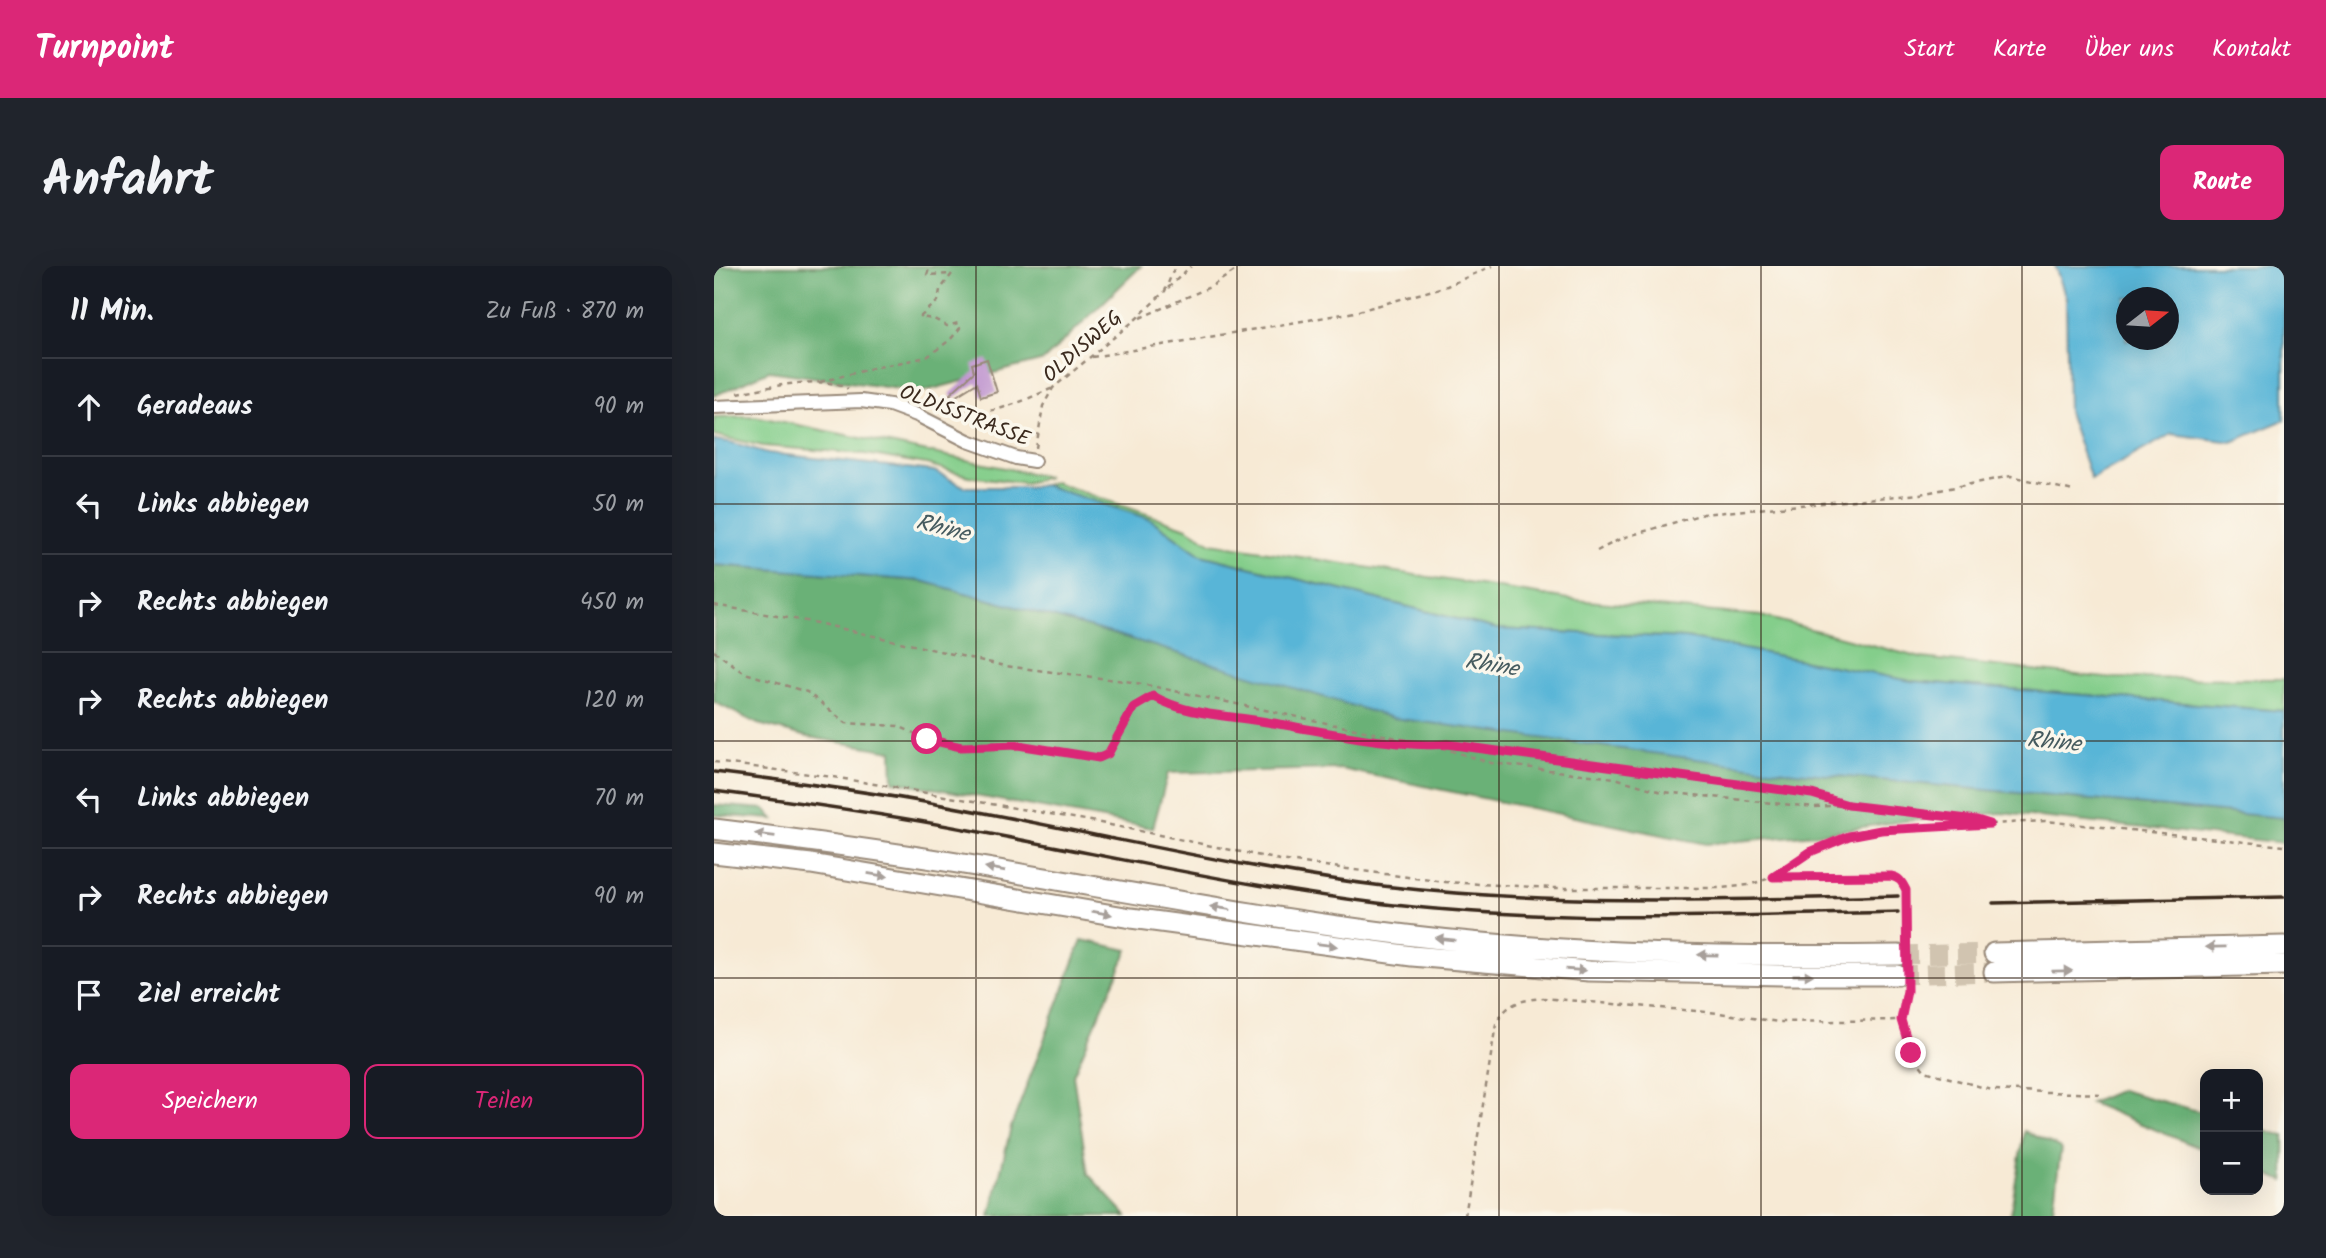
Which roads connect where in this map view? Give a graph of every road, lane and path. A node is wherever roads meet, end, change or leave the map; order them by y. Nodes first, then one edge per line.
1 (930, 266) edge
2 (1175, 266) edge
3 (1191, 266) edge
4 (1242, 266) edge
5 (1492, 266) edge
6 (1165, 290) junction
7 (1136, 319) junction
8 (1093, 357) junction
9 (817, 383) dead end
10 (719, 407) edge
11 (1034, 461) joint
12 (2073, 491) dead end
13 (1597, 551) dead end
14 (714, 605) edge
15 (714, 651) edge
16 (1432, 746) junction
17 (714, 762) edge
18 (1848, 805) junction
19 (1990, 824) junction
20 (714, 829) edge
21 (2284, 846) edge
22 (714, 853) edge
23 (1773, 877) junction
24 (2284, 946) edge
25 (2284, 965) edge
26 (1901, 974) junction
27 (1901, 1020) junction
28 (2102, 1094) dead end
29 (1465, 1216) edge

1 - 9 path
2 - 6 path, OLDISWEG
3 - 6 path
4 - 7 path
5 - 8 path
6 - 7 path, OLDISWEG
7 - 8 path, OLDISWEG
8 - 11 path, OLDISWEG
10 - 11 lane, OLDISSTRASSE
12 - 13 path
14 - 16 path
15 - 16 path
16 - 18 path
16 - 18 path
17 - 23 path
18 - 19 path
19 - 21 path
19 - 23 path
26 -> 20 highway
22 -> 26 highway
23 - 26 path, bridge
24 -> 25 highway
26 - 27 path
27 - 28 path
27 - 29 path

